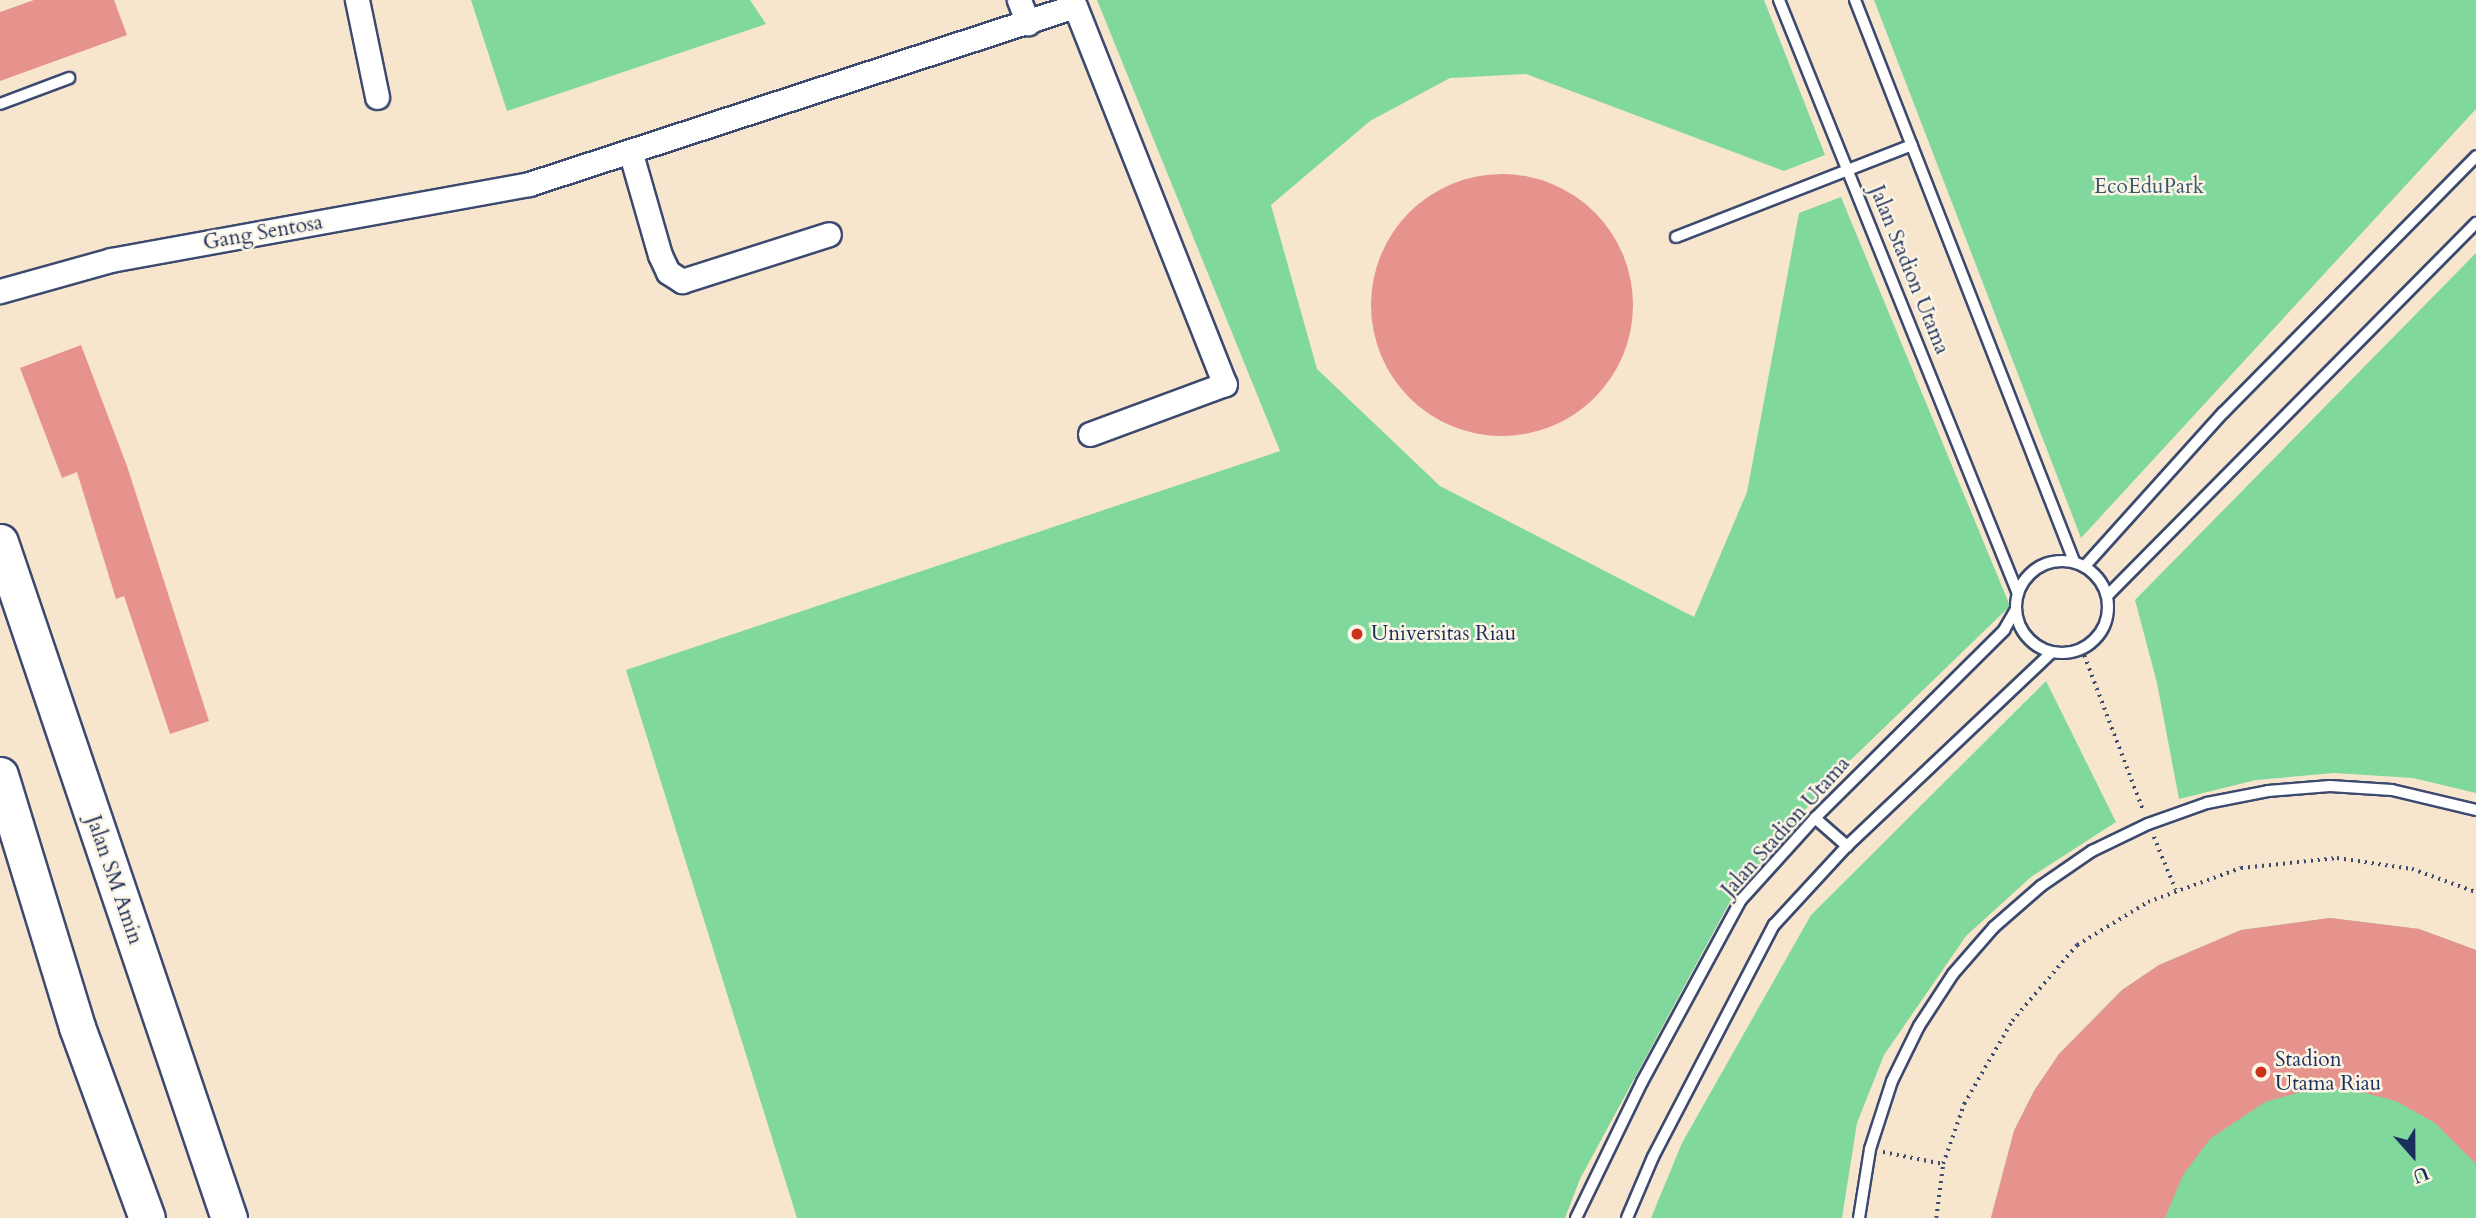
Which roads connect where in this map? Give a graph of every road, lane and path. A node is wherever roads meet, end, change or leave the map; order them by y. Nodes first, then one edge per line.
1 (357, 0) edge
2 (1019, 0) edge
3 (1779, 0) edge
4 (1855, 0) edge
5 (1028, 23) junction
6 (69, 78) dead end
7 (377, 97) dead end
8 (0, 104) edge
9 (1912, 145) junction
10 (631, 154) junction
11 (2476, 156) edge
12 (1848, 170) junction
13 (2476, 223) edge
14 (829, 234) dead end
15 (1676, 237) dead end
16 (0, 292) edge
17 (1090, 434) dead end
18 (0, 542) edge
19 (2074, 561) junction
20 (2085, 566) junction
21 (2018, 594) junction
22 (2108, 596) junction
23 (2016, 609) junction
24 (2082, 649) junction
25 (2052, 652) junction
26 (0, 775) edge
27 (2476, 810) edge
28 (1815, 818) junction
29 (2148, 824) junction
30 (1847, 846) junction
31 (2160, 851) dead end
32 (2176, 890) junction
33 (2476, 892) edge
34 (1870, 1149) junction
35 (1943, 1164) junction
36 (147, 1218) edge
37 (229, 1218) edge
38 (1576, 1218) edge
39 (1627, 1218) edge
40 (1859, 1218) edge
41 (1936, 1218) edge

1 - 7 street
2 - 5 street
3 - 12 lane, Jalan Stadion Utama
4 - 9 lane
5 - 10 street, Gang Sentosa
5 - 17 street, Gang Sentosa
6 - 8 lane
9 - 12 lane
9 - 19 lane
10 - 14 street
10 - 16 street, Gang Sentosa
11 - 20 lane
12 - 15 lane
12 - 21 lane, Jalan Stadion Utama
13 - 22 lane
18 - 37 main road, Jalan SM Amin
19 - 20 lane
19 - 21 lane
20 - 22 lane
21 - 23 lane
22 - 24 lane
23 - 25 lane
23 - 28 lane, Jalan Stadion Utama
24 - 25 lane
24 - 29 path
25 - 30 lane
26 - 36 main road
27 - 29 lane
28 - 30 lane
28 - 38 lane, Jalan Stadion Utama
29 - 34 lane
30 - 39 lane
31 - 32 path
32 - 33 path
32 - 35 path
34 - 35 path
34 - 40 lane
35 - 41 path

